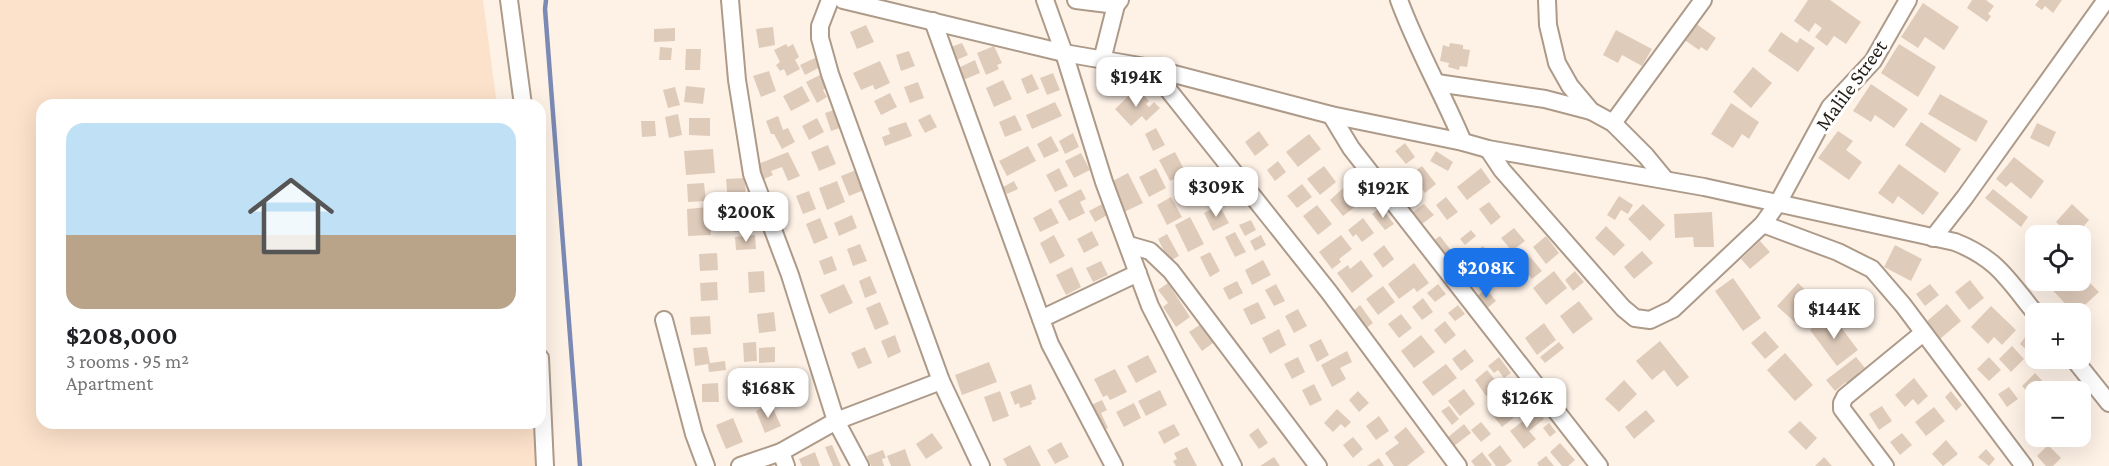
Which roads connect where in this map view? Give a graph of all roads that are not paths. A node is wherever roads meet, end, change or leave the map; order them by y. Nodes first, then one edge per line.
1 (509, 0) edge
2 (730, 0) edge
3 (830, 0) edge
4 (843, 0) edge
5 (1045, 0) edge
6 (1076, 0) edge
7 (1399, 0) edge
8 (1547, 0) edge
9 (1703, 0) edge
10 (1908, 0) edge
11 (2106, 0) edge
12 (1118, 3) edge
13 (933, 21) junction
14 (1064, 53) junction
15 (1102, 60) junction
16 (1151, 68) junction
17 (1437, 83) junction
18 (522, 99) edge
19 (1591, 111) junction
20 (1331, 115) junction
21 (1613, 123) junction
22 (1463, 142) junction
23 (1488, 149) junction
24 (1665, 179) junction
25 (1778, 203) junction
26 (1763, 224) junction
27 (1933, 238) junction
28 (1129, 245) junction
29 (1138, 273) junction
30 (2027, 303) edge
31 (1041, 319) junction
32 (664, 320) dead end
33 (1923, 333) junction
34 (2082, 369) edge
35 (941, 381) junction
36 (2109, 403) edge
37 (836, 421) junction
38 (543, 429) edge
39 (783, 459) edge
40 (545, 466) edge
41 (706, 466) edge
42 (740, 466) edge
43 (860, 466) edge
44 (981, 466) edge
45 (1114, 466) edge
46 (1233, 466) edge
47 (1318, 466) edge
48 (1458, 466) edge
49 (1599, 466) edge
50 (1885, 466) edge
51 (2024, 466) edge

1 - 18 street
2 - 37 street
3 - 35 street
4 - 13 street
5 - 14 street
6 - 12 street
7 - 17 street
8 - 19 street
9 - 21 street
10 - 25 street, Malile Street
11 - 27 street
12 - 15 street
13 - 14 street
13 - 31 street
14 - 15 street
14 - 28 street
15 - 16 street
16 - 20 street
16 - 48 street
17 - 19 street
17 - 22 street
19 - 21 street
20 - 22 street
20 - 49 street
21 - 24 street
22 - 23 street
23 - 24 street
23 - 26 street, Malile Street
24 - 25 street
25 - 26 street, Malile Street
25 - 27 street
26 - 33 street
27 - 30 street
28 - 29 street
28 - 47 street
29 - 31 street
29 - 46 street
31 - 45 street
32 - 41 street
33 - 50 street
33 - 51 street
34 - 36 street
35 - 37 street
35 - 44 street
37 - 39 street
37 - 43 street
38 - 40 street
39 - 42 street

